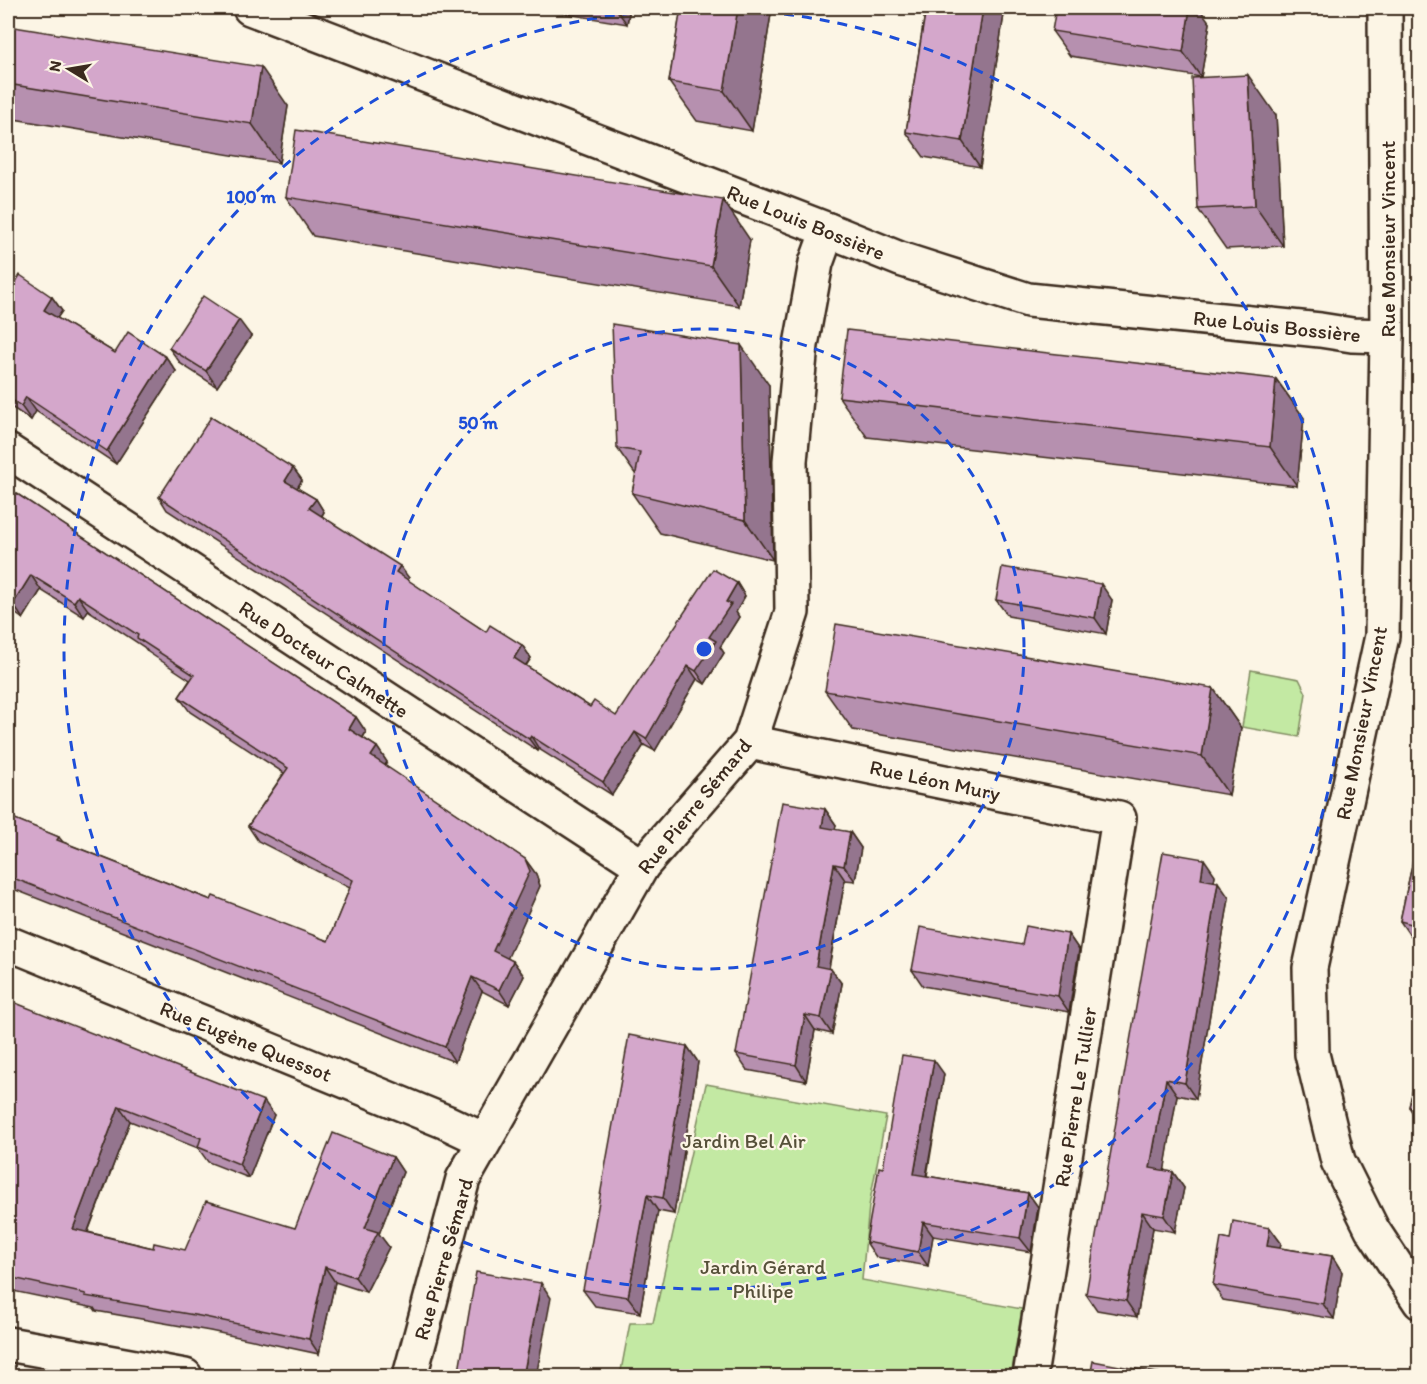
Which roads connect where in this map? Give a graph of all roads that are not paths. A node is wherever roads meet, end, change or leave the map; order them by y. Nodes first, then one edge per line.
1 (250, 8) edge
2 (1385, 8) edge
3 (828, 230) junction
4 (1388, 336) junction
5 (8, 451) edge
6 (750, 742) junction
7 (1119, 819) joint
8 (642, 866) junction
9 (8, 943) edge
10 (484, 1140) junction
11 (1419, 1302) edge
12 (8, 1344) edge
13 (185, 1377) edge
14 (410, 1377) edge
15 (1030, 1377) edge

1 - 3 street, Rue Louis Bossière
2 - 4 street, Rue Monsieur Vincent
3 - 4 street, Rue Louis Bossière
3 - 6 street, Rue Pierre Sémard
4 - 11 street, Rue Monsieur Vincent
5 - 8 street, Rue Docteur Calmette
6 - 7 street, Rue Léon Mury
6 - 8 street, Rue Pierre Sémard
7 - 15 street, Rue Pierre Le Tullier
8 - 10 street, Rue Pierre Sémard
9 - 10 street, Rue Eugène Quessot
10 - 14 street, Rue Pierre Sémard
12 - 13 street

